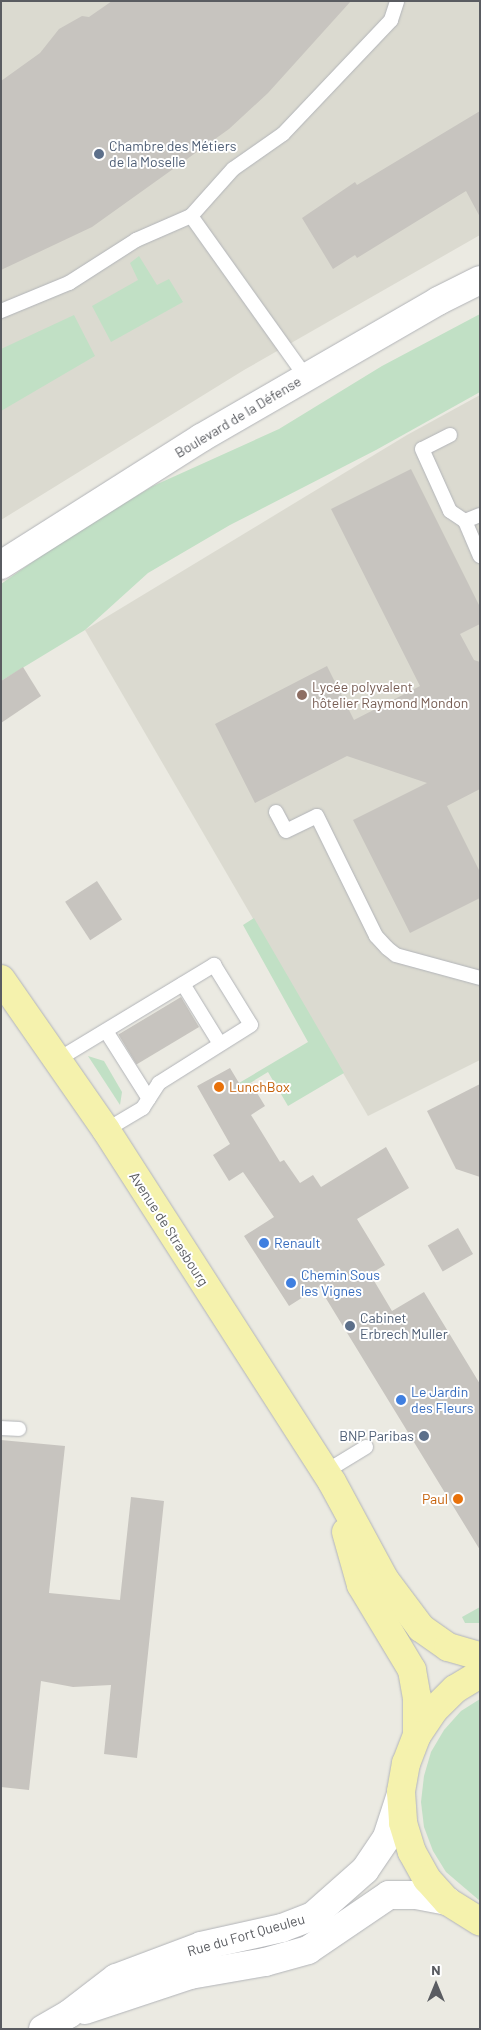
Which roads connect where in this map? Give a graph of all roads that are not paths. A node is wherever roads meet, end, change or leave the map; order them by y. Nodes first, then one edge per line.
1 (397, 1) edge
2 (191, 216) junction
3 (480, 280) edge
4 (1, 311) edge
5 (306, 377) junction
6 (450, 435) dead end
7 (480, 515) edge
8 (465, 521) junction
9 (480, 556) edge
10 (1, 565) edge
11 (276, 812) dead end
12 (479, 975) edge
13 (1, 979) edge
14 (183, 984) junction
15 (106, 1031) junction
16 (220, 1044) junction
17 (57, 1060) junction
18 (149, 1099) junction
19 (106, 1130) junction
20 (1, 1428) edge
21 (19, 1430) dead end
22 (366, 1447) dead end
23 (328, 1477) junction
24 (480, 1656) edge
25 (480, 1674) edge
26 (417, 1735) junction
27 (401, 1792) junction
28 (448, 1901) junction
29 (480, 1922) edge
30 (69, 2014) junction
31 (43, 2029) edge

1 - 2 lane
2 - 4 lane
2 - 5 lane
3 - 5 street, Boulevard de la Défense
5 - 10 street, Boulevard de la Défense
6 - 8 lane
7 - 8 lane
8 - 9 lane
11 - 12 lane
13 - 17 main road, Avenue de Strasbourg
14 - 15 lane
14 - 16 lane
14 - 16 lane
15 - 17 lane
15 - 18 lane
16 - 18 lane
17 - 19 main road, Avenue de Strasbourg
18 - 19 lane
19 - 23 main road, Avenue de Strasbourg
20 - 21 lane
22 - 23 lane
23 - 24 main road, Avenue de Strasbourg
23 - 26 main road, Avenue de Strasbourg
25 - 26 main road
26 - 27 main road
27 - 28 main road
27 - 30 street, Rue du Fort Queuleu
28 - 29 main road
28 - 30 street, Rue du Fort Queuleu
30 - 31 street, Rue du Fort Queuleu

